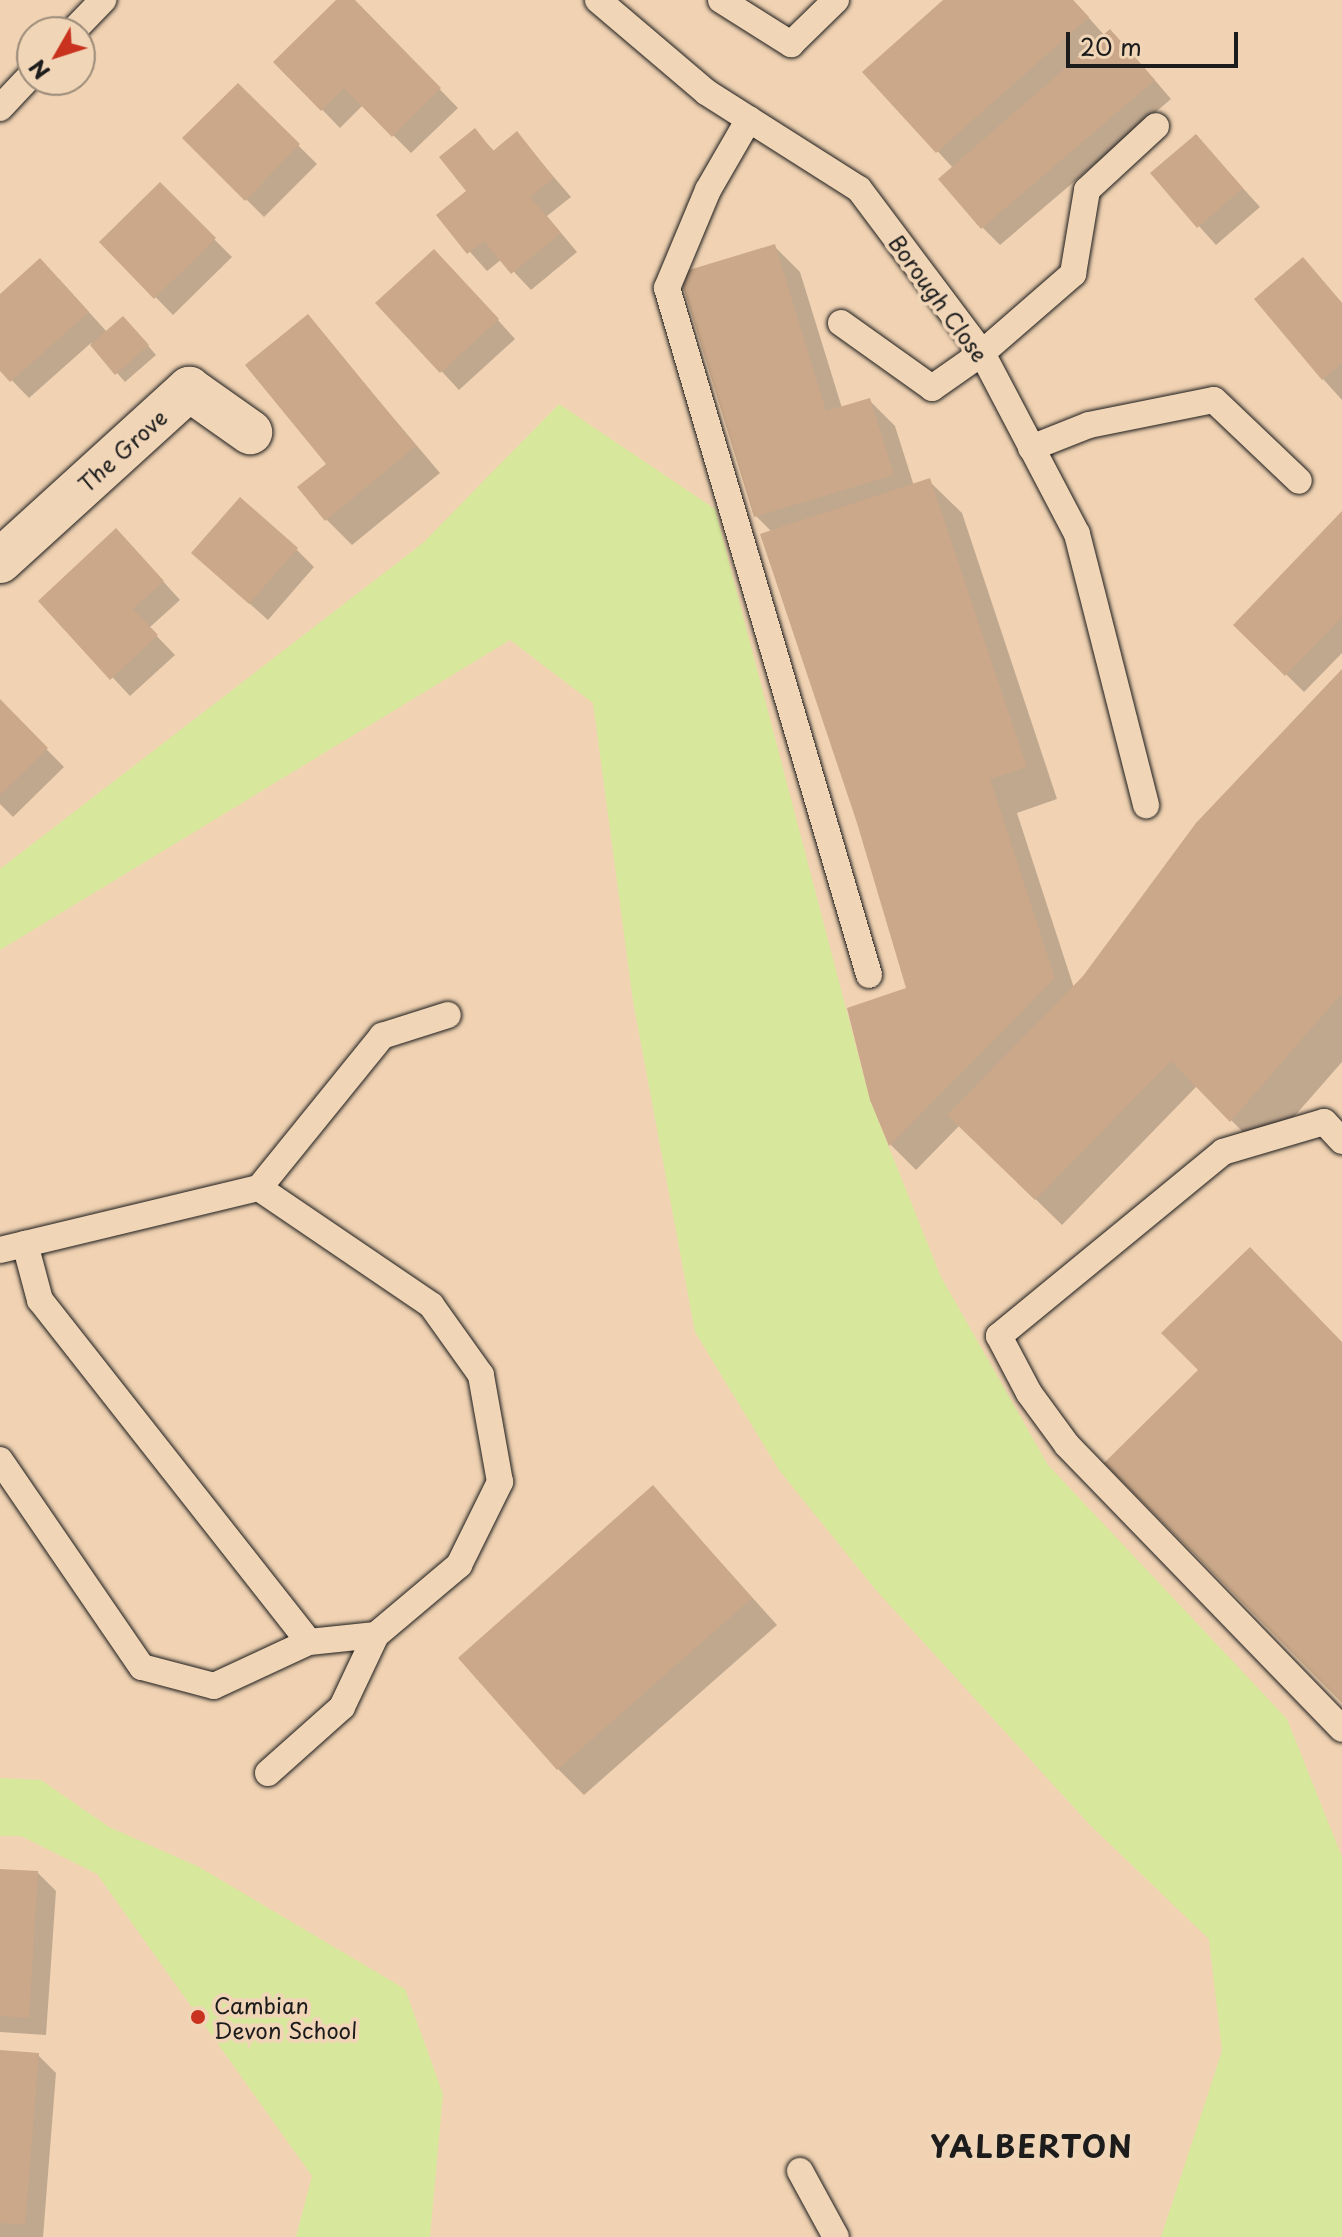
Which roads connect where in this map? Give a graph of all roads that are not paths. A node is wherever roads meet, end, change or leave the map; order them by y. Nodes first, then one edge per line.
1 (103, 0) edge
2 (598, 0) edge
3 (721, 0) edge
4 (836, 0) edge
5 (88, 16) edge
6 (16, 91) edge
7 (0, 108) edge
8 (749, 119) junction
9 (1156, 126) dead end
10 (841, 323) dead end
11 (982, 353) junction
12 (250, 432) dead end
13 (1031, 448) junction
14 (1299, 481) dead end
15 (0, 561) edge
16 (1146, 805) dead end
17 (869, 975) dead end
18 (448, 1015) dead end
19 (1336, 1122) edge
20 (259, 1188) junction
21 (13, 1247) edge
22 (0, 1460) edge
23 (376, 1635) junction
24 (309, 1642) junction
25 (1342, 1729) edge
26 (268, 1773) dead end
27 (800, 2171) dead end
28 (836, 2237) edge

1 - 5 lane
2 - 8 lane, Borough Close
3 - 4 lane
6 - 7 lane
8 - 11 lane, Borough Close
8 - 17 lane
9 - 11 lane
10 - 11 lane
11 - 13 lane, Borough Close
12 - 15 street, The Grove
13 - 14 lane
13 - 16 lane, Borough Close
18 - 20 lane
19 - 25 lane
20 - 21 lane
20 - 23 lane
21 - 24 lane
22 - 24 lane
23 - 24 lane
23 - 26 lane
27 - 28 lane

